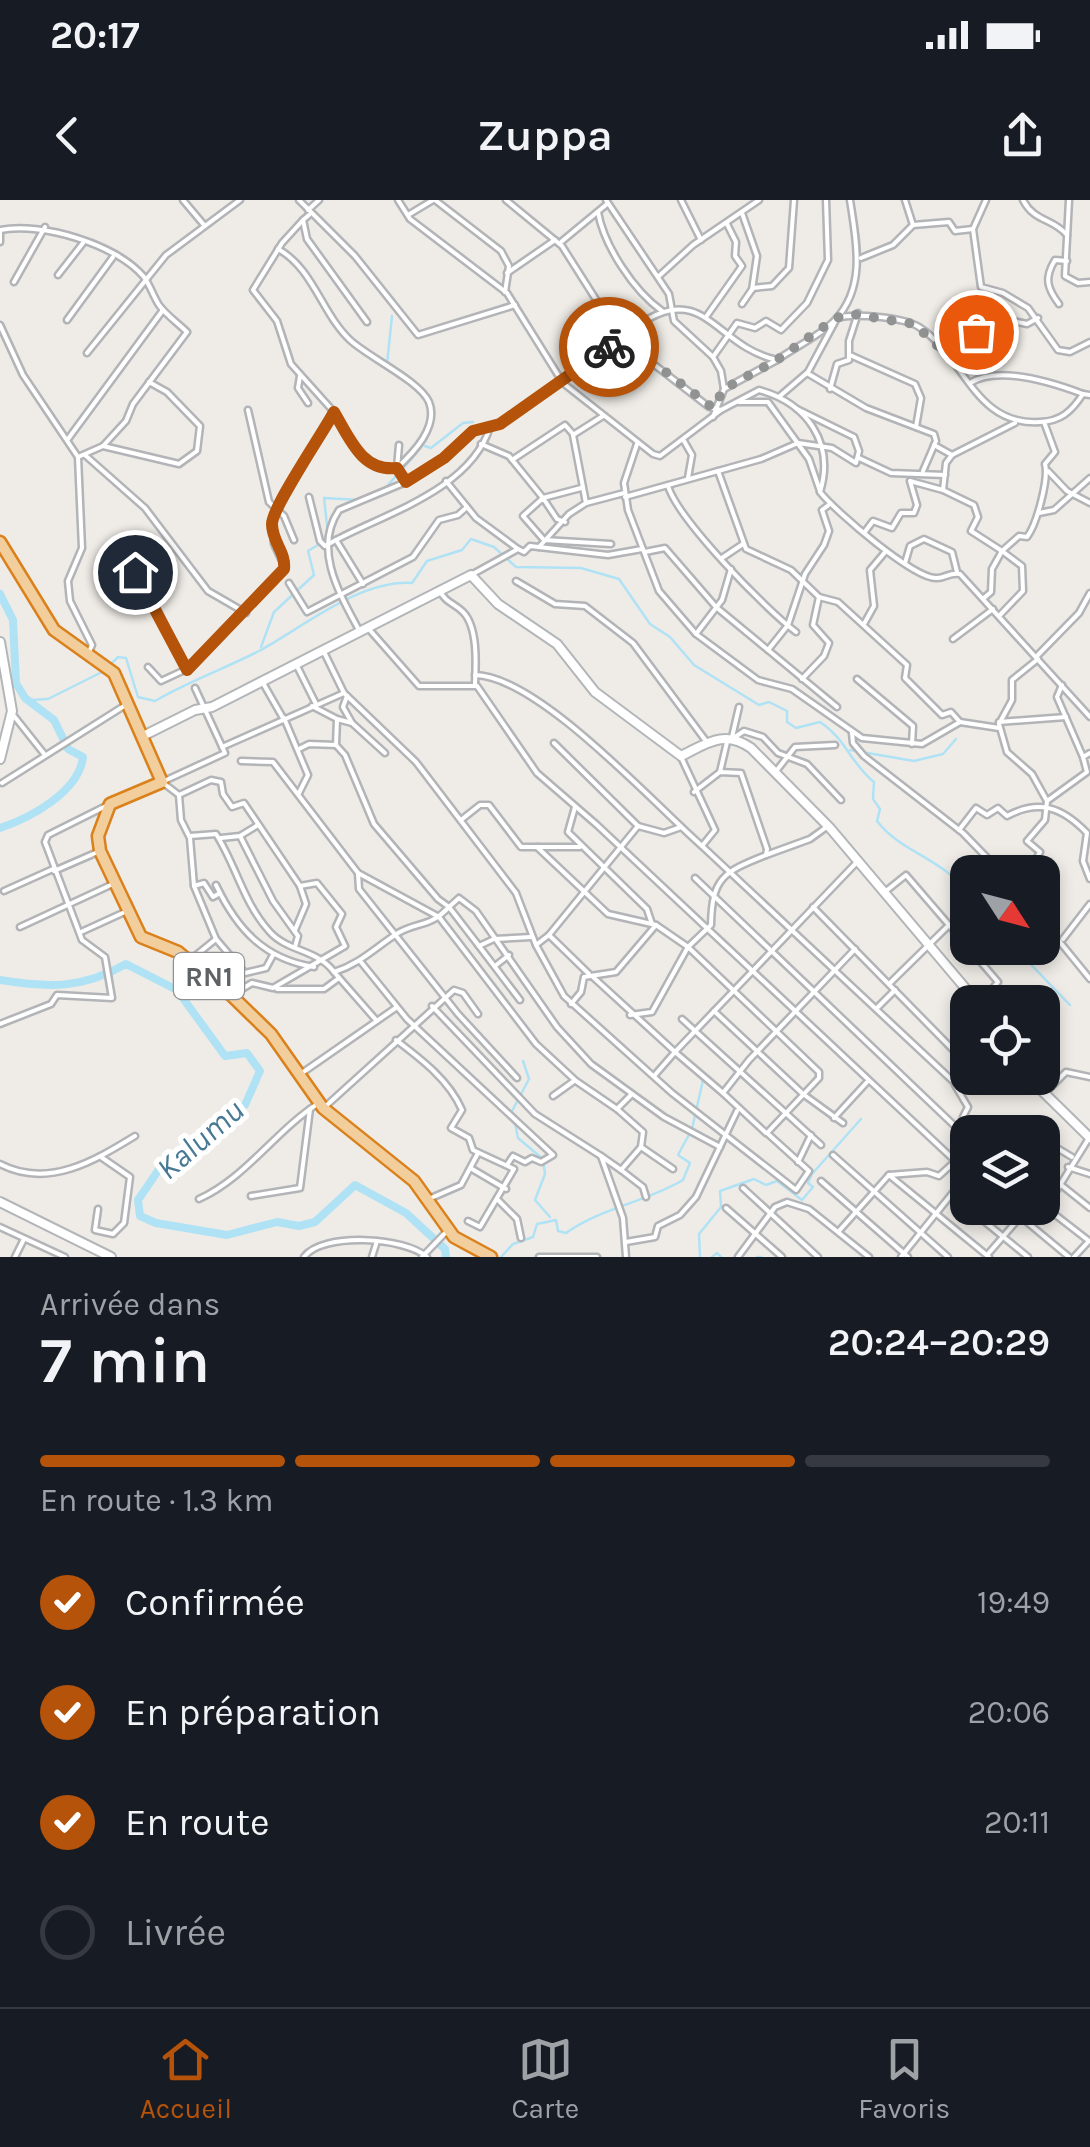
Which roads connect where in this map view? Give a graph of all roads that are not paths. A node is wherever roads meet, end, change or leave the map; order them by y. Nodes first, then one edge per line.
1 (184, 200) edge
2 (240, 200) edge
3 (299, 200) edge
4 (319, 200) edge
5 (398, 200) edge
6 (434, 200) edge
7 (506, 200) edge
8 (681, 200) edge
9 (759, 200) edge
10 (794, 200) edge
11 (826, 200) edge
12 (850, 200) edge
13 (905, 200) edge
14 (974, 200) edge
15 (986, 200) edge
16 (1024, 200) edge
17 (1069, 200) edge
18 (606, 202) edge
19 (308, 212) junction
20 (598, 212) junction
21 (742, 213) junction
22 (977, 214) junction
23 (407, 216) junction
24 (303, 220) junction
25 (726, 224) junction
26 (204, 225) junction
27 (913, 226) junction
28 (45, 227) junction
29 (0, 230) edge
30 (968, 230) junction
31 (1068, 235) junction
32 (701, 240) junction
33 (0, 242) edge
34 (84, 242) junction
35 (557, 242) junction
36 (278, 249) junction
37 (112, 257) junction
38 (860, 258) junction
39 (1067, 261) junction
40 (507, 272) junction
41 (58, 274) dead end
42 (658, 277) junction
43 (145, 278) junction
44 (14, 282) dead end
45 (1090, 282) edge
46 (752, 290) junction
47 (505, 292) junction
48 (742, 304) dead end
49 (1058, 304) dead end
50 (515, 305) junction
51 (674, 306) junction
52 (163, 310) junction
53 (662, 311) junction
54 (858, 314) junction
55 (836, 318) junction
56 (1038, 318) junction
57 (705, 319) junction
58 (67, 320) dead end
59 (367, 322) dead end
60 (0, 324) edge
61 (727, 337) junction
62 (621, 338) junction
63 (1090, 342) edge
64 (939, 347) junction
65 (87, 353) dead end
66 (850, 355) junction
67 (712, 357) junction
68 (777, 360) junction
69 (301, 374) junction
70 (807, 374) junction
71 (560, 380) junction
72 (149, 382) junction
73 (970, 384) junction
74 (724, 389) junction
75 (830, 389) junction
76 (1082, 394) junction
77 (1090, 395) edge
78 (780, 396) junction
79 (739, 402) junction
80 (308, 403) dead end
81 (713, 408) junction
82 (797, 408) junction
83 (248, 410) dead end
84 (722, 410) junction
85 (334, 412) junction
86 (603, 416) junction
87 (713, 418) junction
88 (1044, 422) junction
89 (1018, 423) junction
90 (490, 427) junction
91 (916, 427) junction
92 (573, 435) junction
93 (67, 440) junction
94 (684, 442) junction
95 (798, 443) junction
96 (481, 444) junction
97 (638, 444) junction
98 (398, 445) dead end
99 (934, 445) junction
100 (103, 446) junction
101 (823, 446) junction
102 (85, 454) junction
103 (952, 454) junction
104 (78, 457) junction
105 (859, 458) junction
106 (512, 460) junction
107 (398, 470) junction
108 (1048, 470) junction
109 (718, 471) junction
110 (907, 471) junction
111 (923, 471) junction
112 (946, 475) junction
113 (1090, 478) edge
114 (446, 480) junction
115 (688, 480) junction
116 (406, 482) junction
117 (910, 482) junction
118 (668, 486) junction
119 (581, 488) junction
120 (943, 490) junction
121 (820, 492) junction
122 (624, 494) junction
123 (1071, 494) junction
124 (309, 497) dead end
125 (542, 498) junction
126 (1090, 503) edge
127 (586, 504) junction
128 (830, 504) junction
129 (467, 507) junction
130 (278, 511) junction
131 (1038, 512) junction
132 (564, 522) junction
133 (864, 534) junction
134 (294, 540) dead end
135 (336, 540) junction
136 (544, 540) junction
137 (0, 542) edge
138 (324, 543) junction
139 (612, 544) dead end
140 (743, 544) junction
141 (124, 545) dead end
142 (539, 548) junction
143 (518, 550) junction
144 (886, 550) junction
145 (643, 551) junction
146 (1002, 551) junction
147 (722, 559) junction
148 (905, 562) junction
149 (731, 569) junction
150 (956, 573) junction
151 (471, 575) junction
152 (802, 580) junction
153 (516, 581) dead end
154 (290, 583) dead end
155 (363, 584) junction
156 (439, 590) junction
157 (1090, 594) edge
158 (819, 597) junction
159 (984, 598) junction
160 (343, 600) junction
161 (1090, 601) edge
162 (716, 606) junction
163 (1082, 608) junction
164 (993, 609) junction
165 (246, 613) junction
166 (1000, 615) junction
167 (788, 626) junction
168 (863, 626) junction
169 (364, 630) junction
170 (796, 632) dead end
171 (696, 634) junction
172 (953, 639) dead end
173 (0, 642) edge
174 (324, 650) junction
175 (768, 650) junction
176 (88, 653) junction
177 (1037, 658) junction
178 (296, 664) junction
179 (148, 667) dead end
180 (187, 670) junction
181 (475, 675) junction
182 (801, 679) junction
183 (857, 680) dead end
184 (262, 682) junction
185 (475, 684) junction
186 (1062, 685) junction
187 (195, 688) dead end
188 (792, 689) junction
189 (345, 694) junction
190 (128, 703) junction
191 (314, 705) junction
192 (739, 707) dead end
193 (837, 707) dead end
194 (205, 708) junction
195 (12, 710) junction
196 (1066, 717) junction
197 (1090, 717) edge
198 (283, 718) junction
199 (0, 719) edge
200 (337, 719) junction
201 (960, 722) junction
202 (9, 724) junction
203 (352, 724) junction
204 (999, 725) junction
205 (852, 733) junction
206 (143, 736) junction
207 (730, 739) junction
208 (706, 741) junction
209 (554, 743) dead end
210 (912, 744) junction
211 (336, 745) junction
212 (835, 745) dead end
213 (222, 747) junction
214 (298, 749) junction
215 (385, 753) dead end
216 (1090, 754) edge
217 (46, 756) junction
218 (681, 756) junction
219 (784, 756) junction
220 (1083, 757) junction
221 (0, 759) edge
222 (242, 761) dead end
223 (720, 772) junction
224 (776, 772) junction
225 (162, 782) junction
226 (2, 783) edge
227 (694, 792) junction
228 (300, 793) junction
229 (179, 794) junction
230 (841, 800) dead end
231 (110, 804) junction
232 (1047, 804) junction
233 (575, 807) junction
234 (460, 821) junction
235 (258, 825) junction
236 (638, 826) junction
237 (680, 826) junction
238 (828, 826) junction
239 (1087, 829) edge
240 (959, 830) junction
241 (190, 836) junction
242 (240, 836) junction
243 (220, 838) junction
244 (702, 846) junction
245 (538, 847) junction
246 (580, 847) junction
247 (620, 847) junction
248 (100, 851) junction
249 (766, 855) junction
250 (984, 855) edge
251 (1038, 855) edge
252 (856, 862) junction
253 (602, 868) junction
254 (54, 870) junction
255 (729, 871) junction
256 (358, 873) junction
257 (695, 878) dead end
258 (1090, 879) edge
259 (115, 883) junction
260 (216, 885) dead end
261 (194, 886) junction
262 (300, 886) junction
263 (582, 890) junction
264 (4, 891) dead end
265 (713, 893) junction
266 (220, 894) junction
267 (882, 895) junction
268 (68, 904) junction
269 (1090, 904) edge
270 (812, 906) junction
271 (449, 907) junction
272 (127, 911) junction
273 (439, 918) junction
274 (654, 925) junction
275 (949, 926) junction
276 (20, 927) dead end
277 (793, 927) junction
278 (294, 930) junction
279 (707, 930) junction
280 (79, 932) junction
281 (396, 934) junction
282 (549, 935) junction
283 (533, 936) junction
284 (216, 939) junction
285 (499, 940) junction
286 (1062, 940) joint
287 (536, 944) junction
288 (479, 946) junction
289 (928, 946) junction
290 (295, 947) junction
291 (688, 947) junction
292 (855, 949) junction
293 (772, 950) junction
294 (509, 955) junction
295 (274, 956) junction
296 (190, 960) junction
297 (324, 961) junction
298 (360, 962) junction
299 (494, 966) junction
300 (314, 967) junction
301 (837, 968) junction
302 (752, 971) junction
303 (334, 972) junction
304 (591, 975) junction
305 (338, 978) junction
306 (1090, 980) edge
307 (889, 984) junction
308 (962, 985) edge
309 (995, 985) edge
310 (273, 988) junction
311 (895, 990) junction
312 (734, 991) junction
313 (816, 992) junction
314 (232, 996) junction
315 (445, 997) junction
316 (520, 1000) dead end
317 (570, 1004) junction
318 (432, 1006) junction
319 (396, 1007) junction
320 (878, 1007) junction
321 (714, 1011) junction
322 (798, 1012) junction
323 (478, 1014) dead end
324 (630, 1015) junction
325 (376, 1020) junction
326 (682, 1020) dead end
327 (0, 1024) edge
328 (412, 1024) junction
329 (694, 1032) junction
330 (776, 1032) junction
331 (396, 1040) junction
332 (950, 1047) edge
333 (674, 1052) junction
334 (759, 1052) junction
335 (505, 1066) junction
336 (739, 1072) junction
337 (299, 1076) junction
338 (496, 1076) junction
339 (653, 1076) junction
340 (1090, 1077) edge
341 (517, 1078) dead end
342 (950, 1078) edge
343 (576, 1081) junction
344 (868, 1081) junction
345 (632, 1094) junction
346 (723, 1094) junction
347 (803, 1094) junction
348 (554, 1096) dead end
349 (1043, 1096) joint
350 (318, 1107) junction
351 (618, 1109) junction
352 (738, 1111) junction
353 (784, 1113) junction
354 (834, 1118) junction
355 (950, 1121) edge
356 (843, 1123) dead end
357 (767, 1134) junction
358 (810, 1135) junction
359 (135, 1136) dead end
360 (725, 1136) junction
361 (1090, 1138) edge
362 (821, 1144) dead end
363 (641, 1147) junction
364 (720, 1147) junction
365 (1060, 1150) edge
366 (478, 1153) junction
367 (833, 1155) dead end
368 (600, 1156) junction
369 (950, 1156) edge
370 (101, 1157) junction
371 (1074, 1158) junction
372 (798, 1162) junction
373 (0, 1164) edge
374 (507, 1164) junction
375 (950, 1166) edge
376 (1068, 1167) junction
377 (673, 1168) dead end
378 (472, 1169) junction
379 (622, 1170) junction
380 (1090, 1174) edge
381 (889, 1175) junction
382 (821, 1182) dead end
383 (1060, 1184) joint
384 (506, 1188) junction
385 (743, 1188) dead end
386 (874, 1191) junction
387 (251, 1196) dead end
388 (646, 1197) dead end
389 (199, 1198) dead end
390 (950, 1198) edge
391 (430, 1199) junction
392 (498, 1200) junction
393 (0, 1202) edge
394 (726, 1208) dead end
395 (1090, 1208) edge
396 (98, 1210) dead end
397 (856, 1212) junction
398 (772, 1214) junction
399 (938, 1214) junction
400 (1060, 1218) edge
401 (468, 1221) dead end
402 (990, 1225) edge
403 (1013, 1225) edge
404 (1031, 1225) edge
405 (0, 1227) edge
406 (839, 1232) junction
407 (443, 1234) junction
408 (921, 1234) junction
409 (757, 1235) junction
410 (1003, 1236) junction
411 (521, 1238) dead end
412 (24, 1239) junction
413 (377, 1240) junction
414 (1090, 1241) edge
415 (626, 1242) junction
416 (424, 1256) edge
417 (904, 1256) edge
418 (987, 1256) edge
419 (15, 1257) edge
420 (65, 1257) edge
421 (111, 1257) edge
422 (304, 1257) edge
423 (372, 1257) edge
424 (491, 1257) edge
425 (540, 1257) edge
426 (596, 1257) edge
427 (626, 1257) edge
428 (738, 1257) edge
429 (782, 1257) edge
430 (818, 1257) edge
431 (870, 1257) edge
432 (948, 1257) edge
433 (1028, 1257) edge
434 (1071, 1257) edge

1 - 26 street
2 - 26 street
3 - 19 street
4 - 19 street
5 - 23 street
6 - 23 street
6 - 40 street
7 - 35 street
8 - 32 street
9 - 21 street
10 - 46 street
11 - 61 street
12 - 38 street
13 - 27 street
14 - 22 street
15 - 22 street
16 - 31 street
17 - 31 street
18 - 20 street
18 - 42 street
19 - 24 street
19 - 50 street
20 - 35 street
20 - 53 street
21 - 25 street
21 - 46 street
22 - 30 street
23 - 47 street
24 - 36 street
24 - 59 street
25 - 32 street
25 - 57 street
26 - 43 street
27 - 30 street
27 - 38 street
28 - 29 street
28 - 34 street
28 - 44 street
29 - 33 street
30 - 56 street
31 - 39 street
32 - 42 street
34 - 37 street
34 - 41 street
35 - 40 street
35 - 62 street
36 - 69 street
36 - 107 street
37 - 43 street
37 - 58 street
38 - 55 street
39 - 45 street
39 - 49 street
40 - 47 street
42 - 51 street
43 - 52 street
43 - 65 street
46 - 48 street
47 - 50 street
50 - 71 street
51 - 53 street
51 - 57 street
51 - 67 street
52 - 72 street
52 - 93 street
53 - 62 street
54 - 55 street
54 - 64 street
54 - 66 street
55 - 68 street
55 - 70 street
56 - 63 street
56 - 64 street
57 - 61 street
60 - 93 street
61 - 67 street
61 - 68 street
62 - 71 street
62 - 81 street
64 - 73 street
66 - 75 street
66 - 91 street
67 - 74 street
68 - 74 street
69 - 80 street
69 - 85 street
70 - 75 street
70 - 78 street
71 - 86 street
71 - 90 street
72 - 100 street
72 - 100 street
73 - 76 street
73 - 89 street
74 - 81 street
75 - 91 street
76 - 77 street
76 - 88 street
78 - 79 street
78 - 82 street
79 - 84 street
79 - 95 street
81 - 84 street
81 - 87 street
82 - 101 street
82 - 105 street
83 - 130 street
84 - 87 street
85 - 107 street
85 - 130 street
86 - 92 street
86 - 97 street
87 - 94 street
88 - 89 street
88 - 108 street
89 - 103 street
90 - 96 street
90 - 116 street
91 - 99 street
92 - 106 street
92 - 119 street
93 - 104 street
94 - 97 street
94 - 115 street
95 - 101 street
95 - 109 street
95 - 121 street
96 - 106 street
96 - 114 street
97 - 122 street
98 - 107 street
99 - 103 street
99 - 111 street
100 - 102 street
101 - 105 street
101 - 121 street
102 - 104 street
102 - 165 street
103 - 112 street
104 - 176 street
105 - 110 street
106 - 125 street
107 - 116 street
108 - 123 street
108 - 131 street
109 - 115 street
109 - 140 street
110 - 111 street
110 - 117 street
111 - 112 street
112 - 120 street
113 - 123 street
114 - 129 street
114 - 135 street
115 - 118 street
116 - 138 street
117 - 120 street
117 - 133 street
118 - 122 street
118 - 147 street
119 - 125 street
119 - 127 street
120 - 146 street
121 - 128 street
122 - 127 street
122 - 145 street
123 - 126 street
123 - 131 street
124 - 138 street
125 - 132 street
125 - 136 street
127 - 132 street
128 - 133 street
128 - 152 street
129 - 143 street
129 - 155 street
130 - 134 street
130 - 165 street
131 - 146 street
132 - 136 street
133 - 144 street
135 - 138 street
135 - 155 street
136 - 139 street
136 - 142 street
137 - 176 highway
138 - 160 street
140 - 147 street
140 - 152 street
141 - 180 street
142 - 143 street
142 - 145 street
143 - 151 street
144 - 148 street
144 - 168 street
145 - 162 street
145 - 171 street
146 - 159 street
146 - 166 street
147 - 149 street
148 - 150 street
148 - 150 street
149 - 162 street
149 - 167 street
150 - 159 street
151 - 156 street
151 - 218 street
152 - 158 street
152 - 167 street
153 - 208 street
154 - 160 street
155 - 160 street
156 - 169 street
156 - 181 street
157 - 163 street
158 - 168 street
158 - 182 street
159 - 164 street
160 - 169 street
161 - 163 street
162 - 171 street
162 - 175 street
163 - 177 street
164 - 166 street
164 - 172 street
165 - 180 street
166 - 177 street
167 - 170 street
167 - 175 street
168 - 201 street
169 - 174 street
169 - 185 street
171 - 188 street
173 - 195 street
174 - 178 street
174 - 189 street
175 - 182 street
176 - 190 highway
177 - 186 street
177 - 204 street
178 - 184 street
178 - 191 street
179 - 180 street
181 - 185 street
181 - 237 street
182 - 188 street
182 - 193 street
183 - 210 street
184 - 194 street
184 - 198 street
185 - 233 street
186 - 196 street
186 - 197 street
187 - 194 street
188 - 205 street
189 - 191 street
189 - 203 street
189 - 234 street
190 - 206 highway
190 - 217 street
191 - 198 street
191 - 200 street
192 - 207 street
194 - 206 street
194 - 213 street
195 - 202 street
195 - 217 street
196 - 204 street
196 - 220 street
198 - 213 street
198 - 214 street
199 - 202 street
200 - 203 street
200 - 211 street
201 - 204 street
201 - 210 street
202 - 221 street
203 - 215 street
204 - 232 street
205 - 210 street
205 - 240 street
206 - 225 highway
207 - 208 street
207 - 219 street
207 - 223 street
207 - 224 street
208 - 218 street
209 - 236 street
211 - 214 street
211 - 271 street
212 - 219 street
213 - 225 street
214 - 228 street
216 - 220 street
217 - 226 street
218 - 227 street
219 - 224 street
219 - 230 street
220 - 232 street
222 - 228 street
223 - 227 street
223 - 249 street
224 - 238 street
225 - 229 street
225 - 231 highway
227 - 244 street
228 - 256 street
229 - 235 street
229 - 241 street
231 - 248 highway
231 - 254 street
232 - 239 street
232 - 240 street
232 - 251 street
233 - 246 street
233 - 247 street
234 - 245 street
234 - 283 street
235 - 242 street
235 - 262 street
236 - 237 street
236 - 247 street
237 - 244 street
238 - 249 street
238 - 252 street
239 - 258 street
240 - 250 street
241 - 243 street
241 - 261 street
242 - 243 street
242 - 278 street
243 - 290 street
244 - 255 street
245 - 246 street
245 - 263 street
246 - 253 street
247 - 253 street
247 - 279 street
248 - 254 street
248 - 259 highway, RN1
249 - 255 street
252 - 267 street
252 - 270 street
253 - 263 street
253 - 274 street
254 - 264 street
254 - 268 street
255 - 265 street
255 - 277 street
256 - 273 street
256 - 281 street
257 - 265 street
259 - 268 street
259 - 272 highway, RN1
260 - 266 street
261 - 266 street
261 - 284 street
262 - 278 street
262 - 297 street
263 - 274 street
263 - 282 street
265 - 279 street
265 - 293 street
266 - 295 street
267 - 275 street
267 - 289 street
268 - 276 street
268 - 280 street
269 - 286 street
270 - 277 street
270 - 292 street
271 - 273 street
271 - 285 street
271 - 288 street
272 - 280 street
272 - 296 highway, RN1
273 - 281 street
273 - 343 street
274 - 291 street
274 - 304 street
275 - 289 street
275 - 309 street
277 - 293 street
277 - 301 street
278 - 290 street
279 - 291 street
279 - 302 street
280 - 327 street
281 - 298 street
281 - 315 street
282 - 287 street
282 - 304 street
283 - 285 street
283 - 287 street
284 - 295 street
284 - 296 street
285 - 288 street
285 - 294 street
286 - 306 street
287 - 317 street
288 - 299 street
289 - 307 street
289 - 308 street
290 - 297 street
291 - 312 street
291 - 324 street
292 - 301 street
292 - 307 street
293 - 302 street
293 - 313 street
294 - 299 street
294 - 345 street
295 - 300 street
296 - 314 highway, RN1
297 - 300 street
297 - 303 street
298 - 303 street
298 - 319 street
299 - 316 street
300 - 310 street
301 - 313 street
301 - 320 street
302 - 312 street
302 - 322 street
303 - 305 street
304 - 317 street
304 - 324 street
305 - 310 street
305 - 325 street
307 - 311 street
310 - 314 street
311 - 320 street
311 - 332 street
312 - 321 street
312 - 330 street
313 - 322 street
313 - 355 street
314 - 337 highway, RN1
315 - 318 street
315 - 323 street
315 - 335 street
317 - 339 street
318 - 328 street
318 - 338 street
319 - 325 street
319 - 328 street
320 - 342 street
321 - 329 street
321 - 334 street
322 - 330 street
322 - 344 street
324 - 333 street
325 - 337 street
326 - 329 street
328 - 331 street
328 - 374 street
329 - 333 street
329 - 336 street
330 - 334 street
330 - 347 street
331 - 350 street
331 - 366 street
333 - 339 street
333 - 346 street
334 - 336 street
334 - 347 street
335 - 338 street
335 - 341 street
336 - 346 street
336 - 353 street
337 - 350 highway, RN1
338 - 368 street
339 - 360 street
340 - 349 street
343 - 348 street
343 - 351 street
344 - 354 street
344 - 369 street
345 - 351 street
345 - 364 street
346 - 352 street
347 - 353 street
347 - 354 street
349 - 361 street
350 - 387 street
350 - 389 street
350 - 391 highway, RN1
351 - 363 street
352 - 357 street
352 - 360 street
353 - 357 street
353 - 358 street
354 - 356 street
357 - 372 street
358 - 362 street
358 - 372 street
359 - 370 street
360 - 364 street
360 - 372 street
361 - 371 street
363 - 377 street
363 - 379 street
364 - 415 street
365 - 371 street
366 - 374 street
366 - 378 street
367 - 386 street
368 - 379 street
368 - 415 street
370 - 373 street
370 - 396 street
371 - 376 street
374 - 384 street
375 - 381 street
376 - 380 street
376 - 383 street
378 - 384 street
378 - 391 street
379 - 388 street
381 - 386 street
381 - 399 street
382 - 397 street
383 - 395 street
384 - 392 street
385 - 398 street
386 - 397 street
386 - 408 street
390 - 399 street
391 - 407 highway, RN1
392 - 401 street
392 - 411 street
393 - 421 street
394 - 409 street
397 - 406 street
397 - 417 street
398 - 406 street
398 - 409 street
398 - 430 street
399 - 408 street
399 - 418 street
400 - 414 street
402 - 410 street
403 - 410 street
404 - 434 street
405 - 412 street
406 - 431 street
407 - 416 street
407 - 424 highway, RN1
408 - 417 street
408 - 432 street
409 - 428 street
409 - 429 street
410 - 418 street
410 - 433 street
412 - 419 street
412 - 420 street
413 - 416 street
413 - 422 street
413 - 423 street
414 - 434 street
415 - 427 street
425 - 426 street

